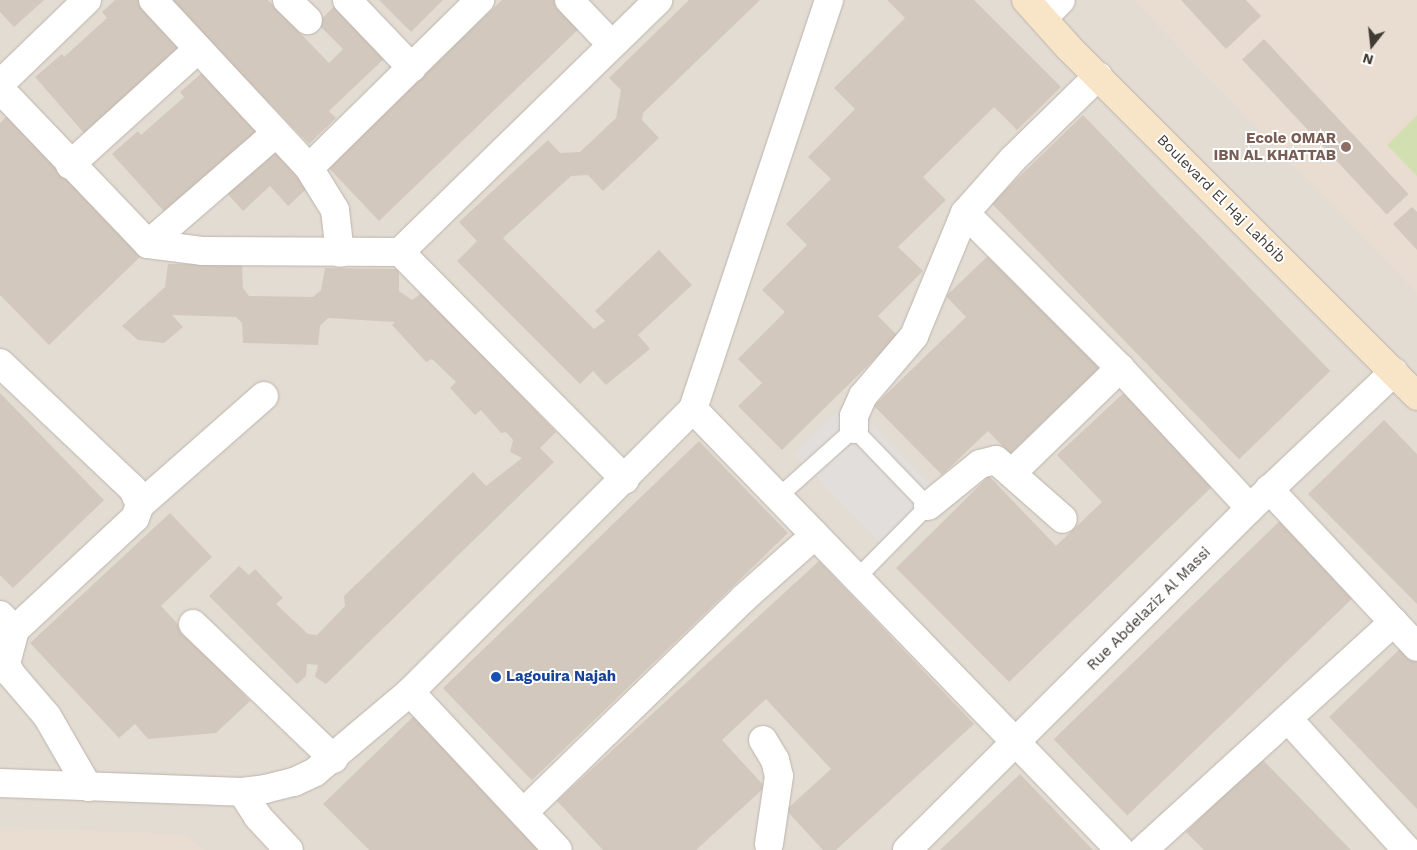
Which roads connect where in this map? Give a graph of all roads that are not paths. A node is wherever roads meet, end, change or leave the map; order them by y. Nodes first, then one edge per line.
1 (87, 0) edge
2 (153, 0) edge
3 (347, 0) edge
4 (480, 0) edge
5 (569, 0) edge
6 (658, 0) edge
7 (829, 0) edge
8 (1043, 6) edge
9 (612, 45) junction
10 (198, 49) junction
11 (412, 68) junction
12 (1098, 76) junction
13 (0, 84) edge
14 (0, 89) edge
15 (276, 133) junction
16 (70, 165) junction
17 (309, 168) junction
18 (965, 214) junction
19 (148, 244) junction
20 (400, 252) junction
21 (340, 253) junction
22 (0, 363) edge
23 (1120, 368) junction
24 (1394, 372) junction
25 (264, 396) dead end
26 (1417, 396) edge
27 (693, 409) junction
28 (854, 429) junction
29 (1012, 473) junction
30 (625, 479) junction
31 (777, 498) junction
32 (1260, 499) junction
33 (140, 505) junction
34 (928, 506) junction
35 (1063, 519) dead end
36 (815, 535) junction
37 (858, 577) junction
38 (7, 622) edge
39 (1394, 622) junction
40 (193, 624) dead end
41 (1417, 647) edge
42 (6, 681) edge
43 (410, 692) junction
44 (1289, 720) junction
45 (763, 740) dead end
46 (1015, 742) junction
47 (334, 759) junction
48 (0, 783) edge
49 (88, 787) junction
50 (242, 792) junction
51 (524, 812) junction
52 (1155, 846) edge
53 (769, 848) edge
54 (289, 850) edge
55 (558, 850) edge
56 (907, 850) edge
57 (1120, 850) edge
58 (1407, 850) edge

1 - 13 street
2 - 10 street
3 - 11 street
4 - 11 street
5 - 9 street
6 - 9 street
7 - 27 street
8 - 12 street, Boulevard El Haj Lahbib
9 - 20 street
10 - 15 street
10 - 16 street
11 - 17 street
12 - 18 street
12 - 24 street, Boulevard El Haj Lahbib
14 - 16 street
15 - 17 street
15 - 19 street
16 - 19 street
17 - 21 street
18 - 23 street
18 - 28 street
19 - 21 street
20 - 21 street
20 - 30 street
22 - 33 street
23 - 29 street
23 - 32 street
24 - 26 street, Boulevard El Haj Lahbib
24 - 32 street, Rue Abdelaziz Al Massi
25 - 33 street
27 - 30 street
27 - 31 street
28 - 31 lane
28 - 34 lane
29 - 34 street
29 - 35 street
30 - 43 street
31 - 36 street
32 - 39 street
32 - 46 street, Rue Abdelaziz Al Massi
33 - 38 street
34 - 37 lane
36 - 37 street
36 - 51 street
37 - 46 street
38 - 42 street
39 - 41 street
39 - 44 street
40 - 47 street
42 - 49 street
43 - 47 street
43 - 51 street
44 - 52 street
44 - 58 street
45 - 53 street
46 - 56 street, Rue Abdelaziz Al Massi
46 - 57 street
47 - 50 street
48 - 49 street
49 - 50 street
50 - 54 street
51 - 55 street

